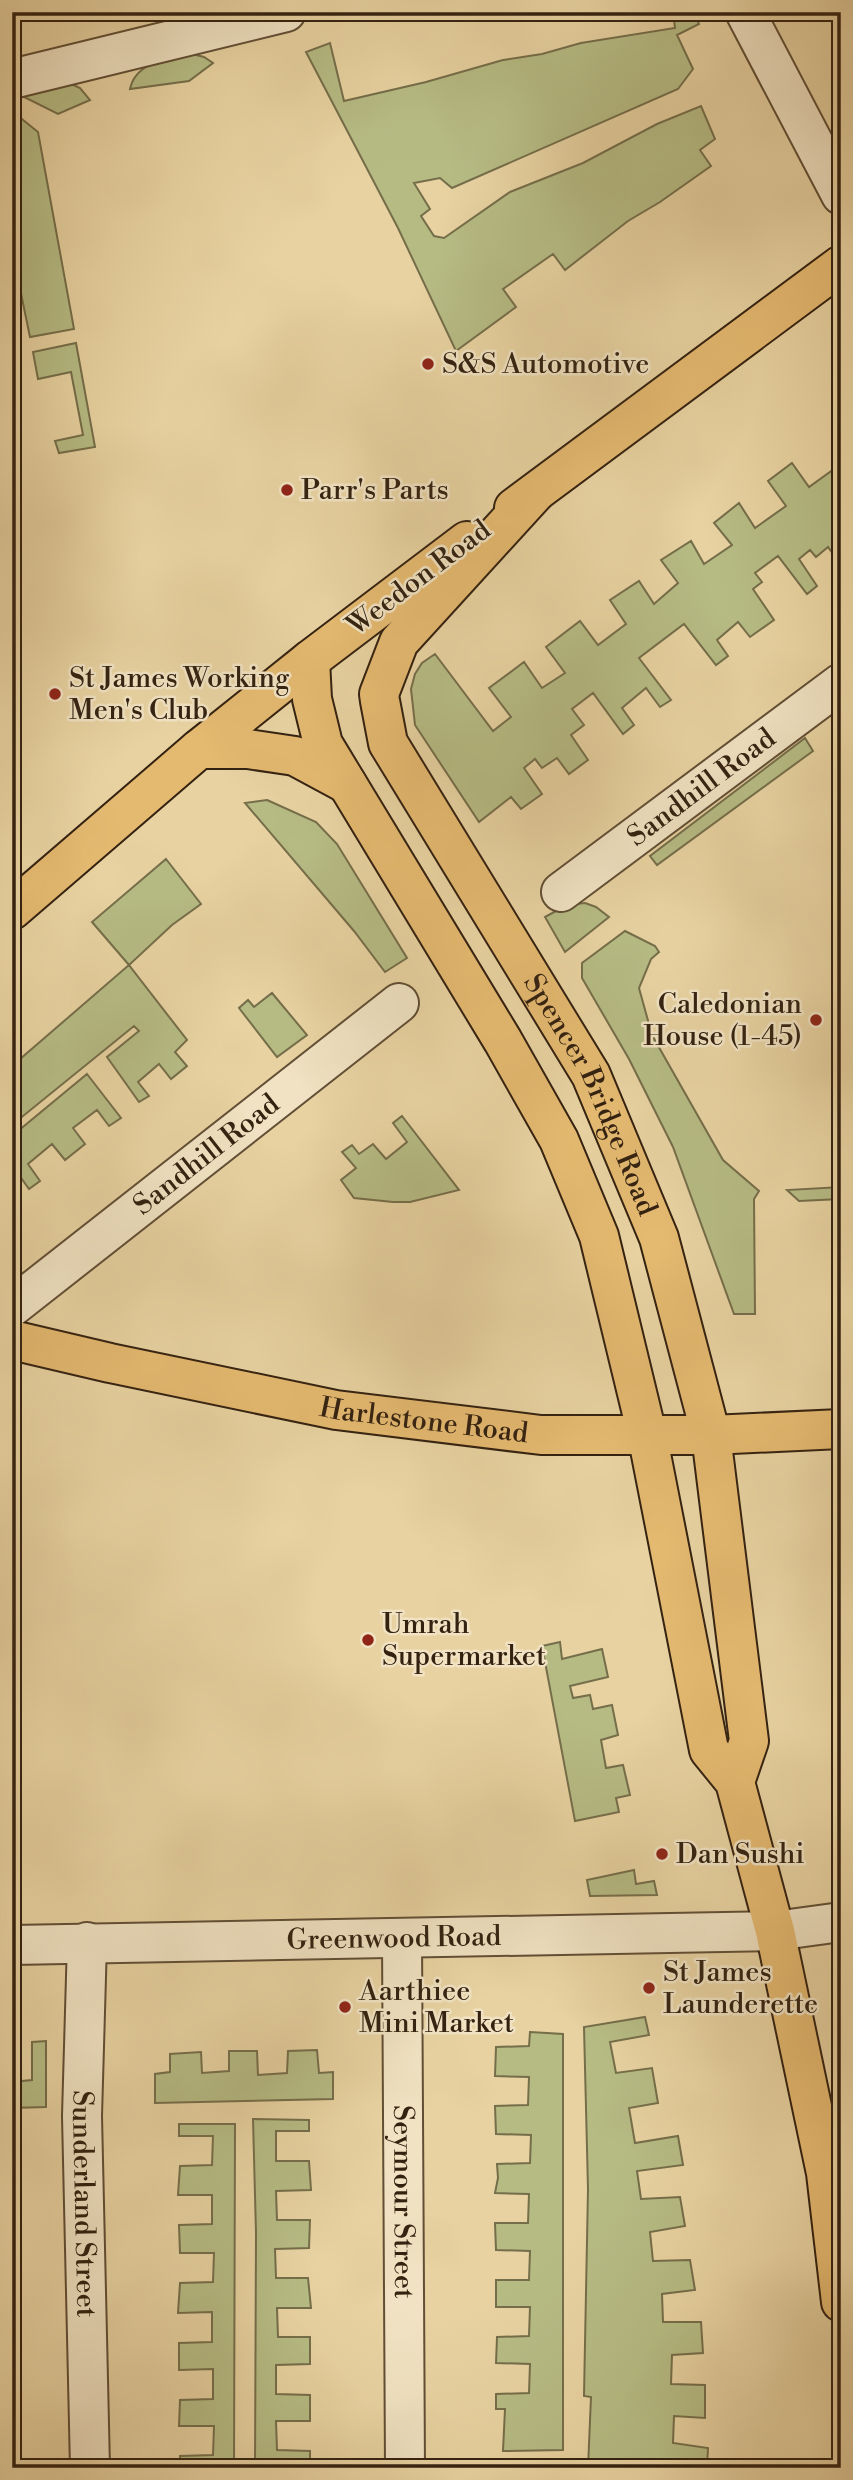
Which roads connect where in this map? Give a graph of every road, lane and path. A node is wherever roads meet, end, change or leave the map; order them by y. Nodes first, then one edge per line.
1 (286, 12) edge
2 (745, 12) edge
3 (12, 79) edge
4 (841, 195) edge
5 (841, 265) edge
6 (534, 494) junction
7 (310, 660) junction
8 (841, 683) edge
9 (199, 750) junction
10 (347, 784) junction
11 (561, 892) dead end
12 (12, 910) edge
13 (399, 1003) dead end
14 (12, 1307) edge
15 (12, 1340) edge
16 (841, 1430) edge
17 (647, 1434) junction
18 (711, 1435) junction
19 (736, 1782) junction
20 (841, 1922) edge
21 (775, 1931) junction
22 (402, 1938) junction
23 (87, 1942) junction
24 (12, 1945) edge
25 (841, 2302) edge
26 (90, 2468) edge
27 (405, 2468) edge

1 - 3 street
2 - 4 street
5 - 6 main road, Weedon Road
6 - 7 main road, Weedon Road
6 - 18 main road, Spencer Bridge Road
7 - 9 main road, Weedon Road
7 - 10 main road, Spencer Bridge Road
8 - 11 street, Sandhill Road
9 - 10 main road
9 - 12 main road, Weedon Road
10 - 17 main road, Spencer Bridge Road
13 - 14 street, Sandhill Road
15 - 17 main road, Harlestone Road
16 - 18 main road, Harlestone Road
17 - 18 main road, Harlestone Road
17 - 19 main road, Spencer Bridge Road
18 - 19 main road, Spencer Bridge Road
19 - 21 main road, Spencer Bridge Road
20 - 21 street, Greenwood Road
21 - 22 street, Greenwood Road
21 - 25 main road, Spencer Bridge Road
22 - 23 street, Greenwood Road
22 - 27 street, Seymour Street
23 - 24 street, Greenwood Road
23 - 26 street, Sunderland Street

